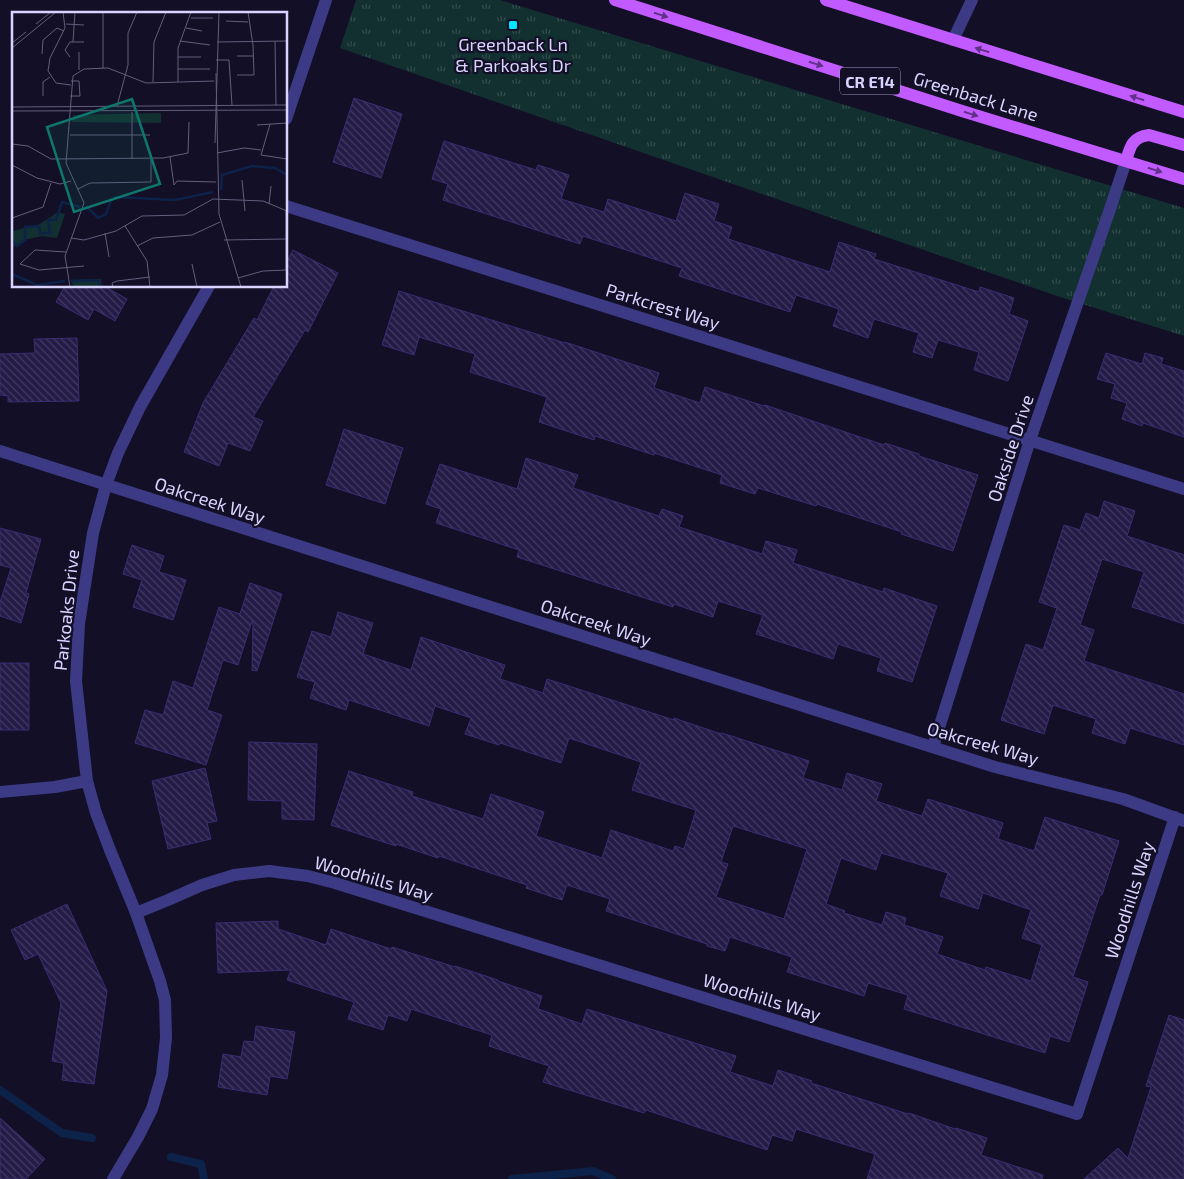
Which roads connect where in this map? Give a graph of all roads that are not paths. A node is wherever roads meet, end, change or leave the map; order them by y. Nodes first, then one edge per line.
1 (326, 0) edge
2 (614, 0) edge
3 (826, 0) edge
4 (972, 0) edge
5 (953, 40) junction
6 (1184, 112) edge
7 (288, 113) edge
8 (1184, 145) edge
9 (1126, 161) junction
10 (1184, 179) edge
11 (288, 207) edge
12 (208, 288) edge
13 (1030, 440) junction
14 (0, 451) edge
15 (106, 485) junction
16 (1184, 489) edge
17 (933, 747) junction
18 (87, 781) junction
19 (0, 792) edge
20 (1179, 819) edge
21 (136, 913) junction
22 (113, 1179) edge

1 - 7 street
2 -> 9 main road, Greenback Lane / CR E14
3 - 5 main road
4 - 5 street
6 -> 5 main road
8 - 9 main road
9 -> 10 main road, Greenback Lane / CR E14
9 - 13 street, Oakside Drive
11 - 13 street, Parkcrest Way
12 - 15 street, Parkoaks Drive
13 - 16 street, Parkcrest Way
13 - 17 street, Oakside Drive
14 - 15 street, Oakcreek Way
15 - 17 street, Oakcreek Way
15 - 18 street, Parkoaks Drive
17 - 20 street, Oakcreek Way
18 - 19 street
18 - 21 street, Parkoaks Drive
20 - 21 street, Woodhills Way
21 - 22 street, Parkoaks Drive

